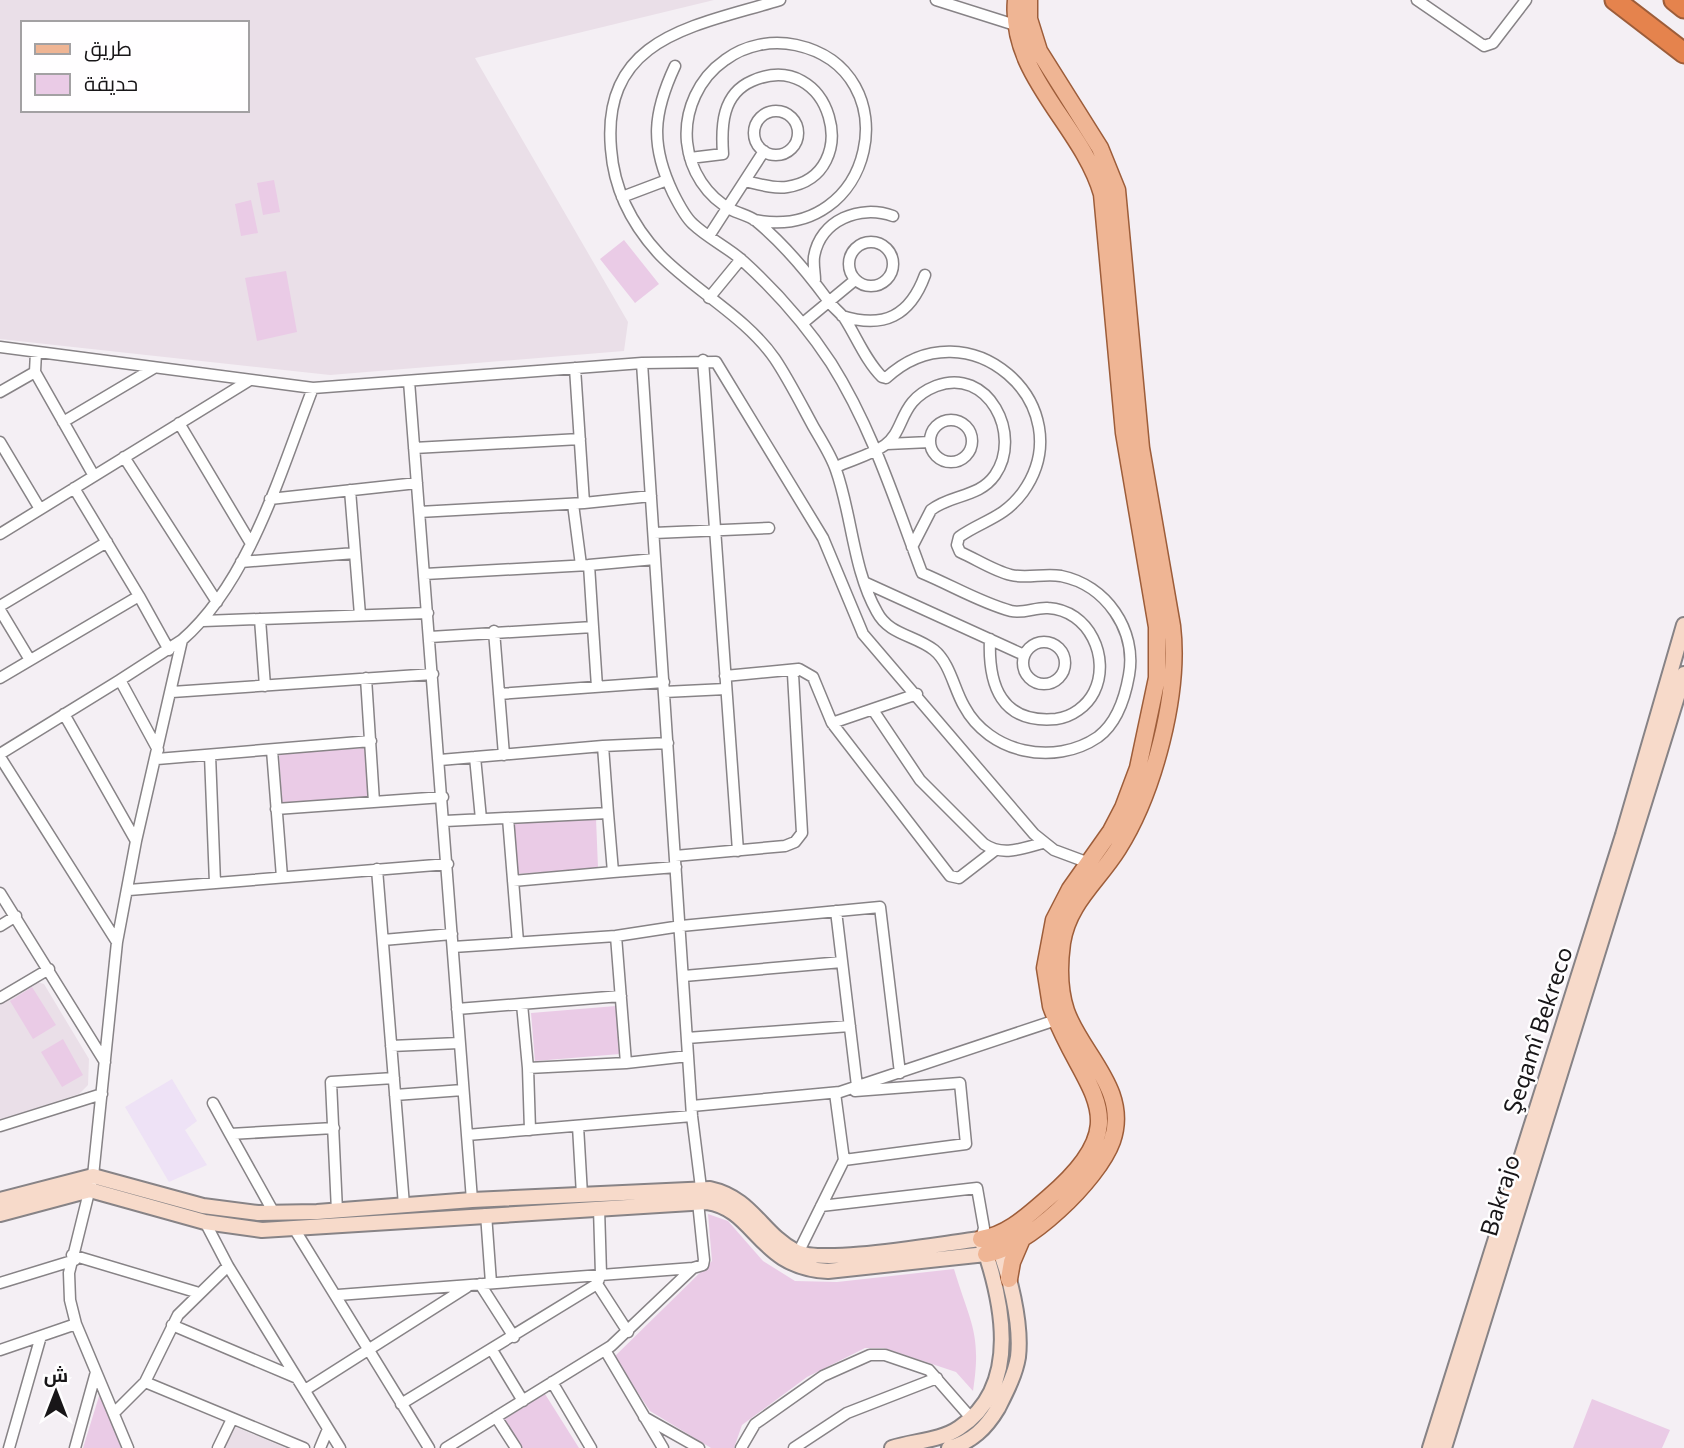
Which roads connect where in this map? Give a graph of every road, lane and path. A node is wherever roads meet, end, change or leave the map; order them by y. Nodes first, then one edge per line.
1 (780, 0) edge
2 (936, 0) edge
3 (1016, 0) edge
4 (1030, 0) edge
5 (1418, 0) edge
6 (1526, 0) edge
7 (1615, 0) edge
8 (1674, 0) edge
9 (1684, 8) edge
10 (1023, 27) junction
11 (1684, 53) edge
12 (675, 66) dead end
13 (764, 151) junction
14 (690, 158) junction
15 (667, 180) junction
16 (745, 181) junction
17 (622, 197) junction
18 (728, 208) junction
19 (892, 216) dead end
20 (754, 219) junction
21 (709, 236) junction
22 (741, 259) junction
23 (925, 275) dead end
24 (814, 280) junction
25 (855, 280) junction
26 (709, 298) junction
27 (828, 301) junction
28 (842, 316) junction
29 (803, 323) junction
30 (0, 347) edge
31 (36, 352) junction
32 (702, 360) junction
33 (642, 363) junction
34 (154, 368) junction
35 (575, 368) junction
36 (35, 372) junction
37 (250, 380) junction
38 (409, 381) junction
39 (313, 388) junction
40 (0, 392) edge
41 (63, 422) junction
42 (179, 423) junction
43 (580, 439) junction
44 (0, 442) edge
45 (930, 442) junction
46 (887, 444) junction
47 (414, 448) junction
48 (875, 449) junction
49 (124, 457) junction
50 (4, 459) edge
51 (836, 467) junction
52 (94, 476) junction
53 (417, 483) junction
54 (74, 488) junction
55 (351, 490) junction
56 (651, 496) junction
57 (270, 499) junction
58 (578, 503) junction
59 (40, 509) junction
60 (419, 512) junction
61 (769, 528) dead end
62 (715, 529) junction
63 (654, 533) junction
64 (0, 534) edge
65 (107, 542) junction
66 (250, 542) junction
67 (912, 547) junction
68 (355, 554) junction
69 (655, 559) junction
70 (241, 562) junction
71 (585, 565) junction
72 (425, 574) junction
73 (866, 583) junction
74 (139, 596) junction
75 (217, 602) junction
76 (0, 608) edge
77 (428, 612) junction
78 (360, 615) junction
79 (260, 619) junction
80 (203, 621) junction
81 (1684, 625) edge
82 (593, 626) junction
83 (494, 631) junction
84 (430, 637) junction
85 (990, 639) junction
86 (182, 640) junction
87 (169, 650) junction
88 (1024, 654) junction
89 (30, 660) junction
90 (799, 669) junction
91 (433, 674) junction
92 (1684, 674) edge
93 (725, 676) junction
94 (0, 678) edge
95 (366, 678) junction
96 (120, 680) junction
97 (265, 686) junction
98 (597, 687) junction
99 (664, 687) junction
100 (726, 689) junction
101 (172, 692) junction
102 (499, 694) junction
103 (917, 694) junction
104 (873, 710) junction
105 (64, 714) junction
106 (832, 723) junction
107 (371, 741) junction
108 (668, 743) junction
109 (603, 746) junction
110 (272, 750) junction
111 (158, 754) junction
112 (0, 755) edge
113 (210, 755) junction
114 (504, 755) junction
115 (475, 757) junction
116 (440, 760) junction
117 (443, 797) junction
118 (374, 802) junction
119 (276, 809) junction
120 (1636, 811) junction
121 (608, 813) junction
122 (508, 818) junction
123 (481, 819) junction
124 (445, 821) junction
125 (136, 841) junction
126 (1044, 843) junction
127 (738, 851) junction
128 (994, 851) junction
129 (675, 856) junction
130 (1089, 863) junction
131 (448, 864) junction
132 (676, 867) junction
133 (377, 869) junction
134 (613, 872) junction
135 (282, 877) junction
136 (513, 881) junction
137 (215, 883) junction
138 (129, 890) junction
139 (0, 893) edge
140 (836, 911) junction
141 (16, 916) junction
142 (0, 926) edge
143 (681, 926) junction
144 (452, 934) junction
145 (616, 936) junction
146 (383, 940) junction
147 (117, 942) junction
148 (518, 942) junction
149 (1055, 944) junction
150 (453, 947) junction
151 (842, 962) junction
152 (49, 969) junction
153 (684, 976) junction
154 (621, 996) junction
155 (0, 998) edge
156 (522, 1004) junction
157 (457, 1009) junction
158 (1056, 1020) junction
159 (850, 1026) junction
160 (687, 1038) junction
161 (459, 1043) junction
162 (391, 1046) junction
163 (688, 1056) junction
164 (106, 1063) junction
165 (626, 1063) junction
166 (528, 1068) junction
167 (900, 1073) junction
168 (394, 1079) junction
169 (857, 1086) junction
170 (463, 1090) junction
171 (838, 1092) junction
172 (102, 1094) junction
173 (396, 1096) junction
174 (213, 1103) dead end
175 (692, 1111) junction
176 (0, 1126) edge
177 (578, 1126) junction
178 (334, 1128) junction
179 (530, 1130) junction
180 (230, 1134) junction
181 (467, 1135) junction
182 (844, 1160) junction
183 (91, 1183) junction
184 (582, 1195) junction
185 (700, 1195) junction
186 (0, 1200) edge
187 (472, 1200) junction
188 (404, 1205) junction
189 (821, 1206) junction
190 (599, 1208) junction
191 (317, 1212) junction
192 (274, 1213) junction
193 (0, 1214) edge
194 (486, 1214) junction
195 (343, 1216) junction
196 (205, 1222) junction
197 (318, 1228) junction
198 (295, 1230) junction
199 (1022, 1239) junction
200 (989, 1242) junction
201 (949, 1250) junction
202 (798, 1253) junction
203 (71, 1259) junction
204 (228, 1266) junction
205 (693, 1268) junction
206 (599, 1279) junction
207 (1001, 1280) junction
208 (0, 1283) edge
209 (481, 1284) junction
210 (199, 1293) junction
211 (338, 1295) junction
212 (76, 1324) junction
213 (172, 1325) junction
214 (628, 1332) junction
215 (41, 1336) junction
216 (514, 1337) junction
217 (0, 1350) edge
218 (368, 1350) junction
219 (492, 1350) junction
220 (605, 1350) junction
221 (96, 1372) junction
222 (297, 1378) junction
223 (937, 1378) junction
224 (145, 1382) junction
225 (552, 1382) junction
226 (304, 1390) junction
227 (523, 1401) junction
228 (401, 1404) junction
229 (115, 1412) junction
230 (642, 1416) junction
231 (496, 1417) junction
232 (971, 1418) junction
233 (232, 1419) junction
234 (328, 1429) junction
235 (9, 1448) edge
236 (75, 1448) edge
237 (128, 1448) edge
238 (218, 1448) edge
239 (304, 1448) edge
240 (320, 1448) edge
241 (340, 1448) edge
242 (429, 1448) edge
243 (446, 1448) edge
244 (516, 1448) edge
245 (591, 1448) edge
246 (663, 1448) edge
247 (699, 1448) edge
248 (741, 1448) edge
249 (794, 1448) edge
250 (892, 1448) edge
251 (949, 1448) edge
252 (1430, 1448) edge
253 (1444, 1448) edge

1 - 17 street
2 - 10 street
3 - 10 main road
4 - 10 main road
5 - 6 street
7 - 11 highway
8 - 9 highway
10 - 130 main road
10 - 149 main road
12 - 15 street
13 - 13 street
13 - 16 street
14 - 16 street
14 - 18 street
14 - 20 street
15 - 17 street
15 - 21 street
16 - 18 street
17 - 26 street
18 - 20 street
18 - 21 street
19 - 24 street
20 - 24 street
21 - 22 street
22 - 26 street
22 - 29 street
23 - 28 street
24 - 27 street
25 - 25 street
25 - 27 street
26 - 51 street
27 - 28 street
27 - 29 street
28 - 73 street
29 - 48 street
30 - 31 street
31 - 34 street
31 - 36 street
32 - 33 street
32 - 62 street
32 - 103 street
33 - 35 street
33 - 56 street
34 - 37 street
34 - 41 street
35 - 38 street
35 - 43 street
36 - 40 street
36 - 41 street
37 - 39 street
37 - 42 street
38 - 39 street
38 - 47 street
39 - 57 street
41 - 52 street
42 - 49 street
42 - 66 street
43 - 47 street
43 - 58 street
44 - 50 street
45 - 45 street
45 - 46 street
46 - 48 street
46 - 67 street
47 - 53 street
48 - 51 street
48 - 67 street
49 - 52 street
49 - 75 street
50 - 59 street
51 - 73 street
52 - 54 street
53 - 55 street
53 - 60 street
54 - 59 street
54 - 65 street
55 - 57 street
55 - 68 street
56 - 58 street
56 - 63 street
57 - 66 street
58 - 60 street
58 - 71 street
59 - 64 street
60 - 72 street
61 - 62 street
62 - 63 street
62 - 93 street
63 - 69 street
65 - 74 street
65 - 76 street
66 - 70 street
67 - 85 street
68 - 70 street
68 - 78 street
69 - 71 street
69 - 99 street
70 - 75 street
71 - 72 street
71 - 82 street
72 - 77 street
73 - 85 street
74 - 87 street
74 - 89 street
75 - 80 street
76 - 89 street
77 - 78 street
77 - 84 street
78 - 79 street
79 - 80 street
79 - 97 street
80 - 86 street
81 - 120 main road, Şeqamî Bekreco
82 - 83 street
82 - 98 street
83 - 84 street
83 - 102 street
84 - 91 street
85 - 88 street
86 - 87 street
86 - 101 street
87 - 96 street
88 - 88 street
89 - 94 street
90 - 93 street
90 - 106 street
90 - 127 street
91 - 95 street
91 - 116 street
92 - 120 main road, Bakrajo
93 - 100 street
95 - 97 street
95 - 107 street
96 - 105 street
96 - 111 street
97 - 101 street
98 - 99 street
98 - 102 street
99 - 100 street
99 - 108 street
100 - 127 street
101 - 111 street
102 - 114 street
103 - 104 street
103 - 126 street
104 - 106 street
104 - 128 street
105 - 112 street
105 - 125 street
106 - 128 street
107 - 110 street
107 - 118 street
108 - 109 street
108 - 129 street
109 - 114 street
109 - 121 street
110 - 113 street
110 - 119 street
111 - 113 street
111 - 125 street
112 - 147 street
113 - 137 street
114 - 115 street
115 - 116 street
115 - 123 street
116 - 117 street
117 - 118 street
117 - 124 street
118 - 119 street
119 - 135 street
120 - 252 main road, Şeqamî Bekreco
120 - 253 main road, Bakrajo
121 - 122 street
121 - 134 street
122 - 123 street
122 - 136 street
123 - 124 street
124 - 131 street
125 - 138 street
126 - 128 street
126 - 130 street
127 - 129 street
129 - 132 street
130 - 149 main road
131 - 133 street
131 - 144 street
132 - 134 street
132 - 143 street
133 - 135 street
133 - 146 street
134 - 136 street
135 - 137 street
136 - 148 street
137 - 138 street
138 - 147 street
139 - 141 street
140 - 143 street
140 - 151 street
140 - 167 street
141 - 142 street
141 - 152 street
143 - 145 street
143 - 153 street
144 - 146 street
144 - 150 street
145 - 148 street
145 - 154 street
146 - 162 street
147 - 164 street
148 - 150 street
149 - 158 main road
149 - 199 main road
150 - 157 street
151 - 153 street
151 - 159 street
152 - 155 street
152 - 164 street
153 - 160 street
154 - 156 street
154 - 165 street
156 - 157 street
156 - 166 street
157 - 161 street
158 - 167 street
158 - 200 main road
159 - 160 street
159 - 169 street
160 - 163 street
161 - 162 street
161 - 170 street
162 - 168 street
163 - 165 street
163 - 175 street
164 - 172 street
165 - 166 street
166 - 179 street
167 - 169 street
168 - 173 street
168 - 178 street
169 - 171 street
170 - 173 street
170 - 181 street
171 - 175 street
171 - 182 street
171 - 182 street
172 - 176 street
172 - 183 street
173 - 188 street
174 - 180 street
175 - 177 street
175 - 185 street
177 - 179 street
177 - 184 street
178 - 180 street
178 - 195 street
179 - 181 street
180 - 192 street
181 - 187 street
182 - 189 street
183 - 186 main road
183 - 192 main road
183 - 193 main road
183 - 196 main road
183 - 203 street
184 - 185 main road
184 - 187 main road
185 - 190 main road
185 - 201 main road
185 - 202 main road
185 - 205 street
187 - 188 main road
188 - 195 main road
189 - 200 street
189 - 202 street
190 - 194 main road
190 - 206 street
191 - 192 main road
191 - 195 main road
191 - 197 main road
194 - 195 main road
194 - 209 street
195 - 197 main road
196 - 198 main road
196 - 204 street
197 - 198 main road
198 - 211 street
199 - 200 main road
199 - 207 main road
200 - 201 main road
200 - 207 main road
201 - 202 main road
201 - 207 main road
203 - 208 street
203 - 210 street
203 - 212 street
204 - 210 street
204 - 222 street
205 - 206 street
205 - 214 street
206 - 209 street
206 - 214 street
206 - 216 street
207 - 232 main road
207 - 251 main road
209 - 211 street
209 - 216 street
209 - 218 street
210 - 213 street
211 - 218 street
212 - 215 street
212 - 221 street
213 - 222 street
213 - 224 street
214 - 220 street
215 - 217 street
215 - 235 street
216 - 219 street
218 - 226 street
218 - 228 street
219 - 227 street
219 - 228 street
220 - 225 street
220 - 230 street
221 - 229 street
221 - 236 street
222 - 226 street
223 - 232 street
223 - 248 street
223 - 249 street
224 - 229 street
224 - 233 street
225 - 227 street
225 - 245 street
226 - 234 street
227 - 231 street
228 - 242 street
229 - 237 street
230 - 246 street
230 - 247 street
231 - 243 street
231 - 244 street
232 - 250 main road
233 - 238 street
233 - 239 street
234 - 240 street
234 - 241 street

